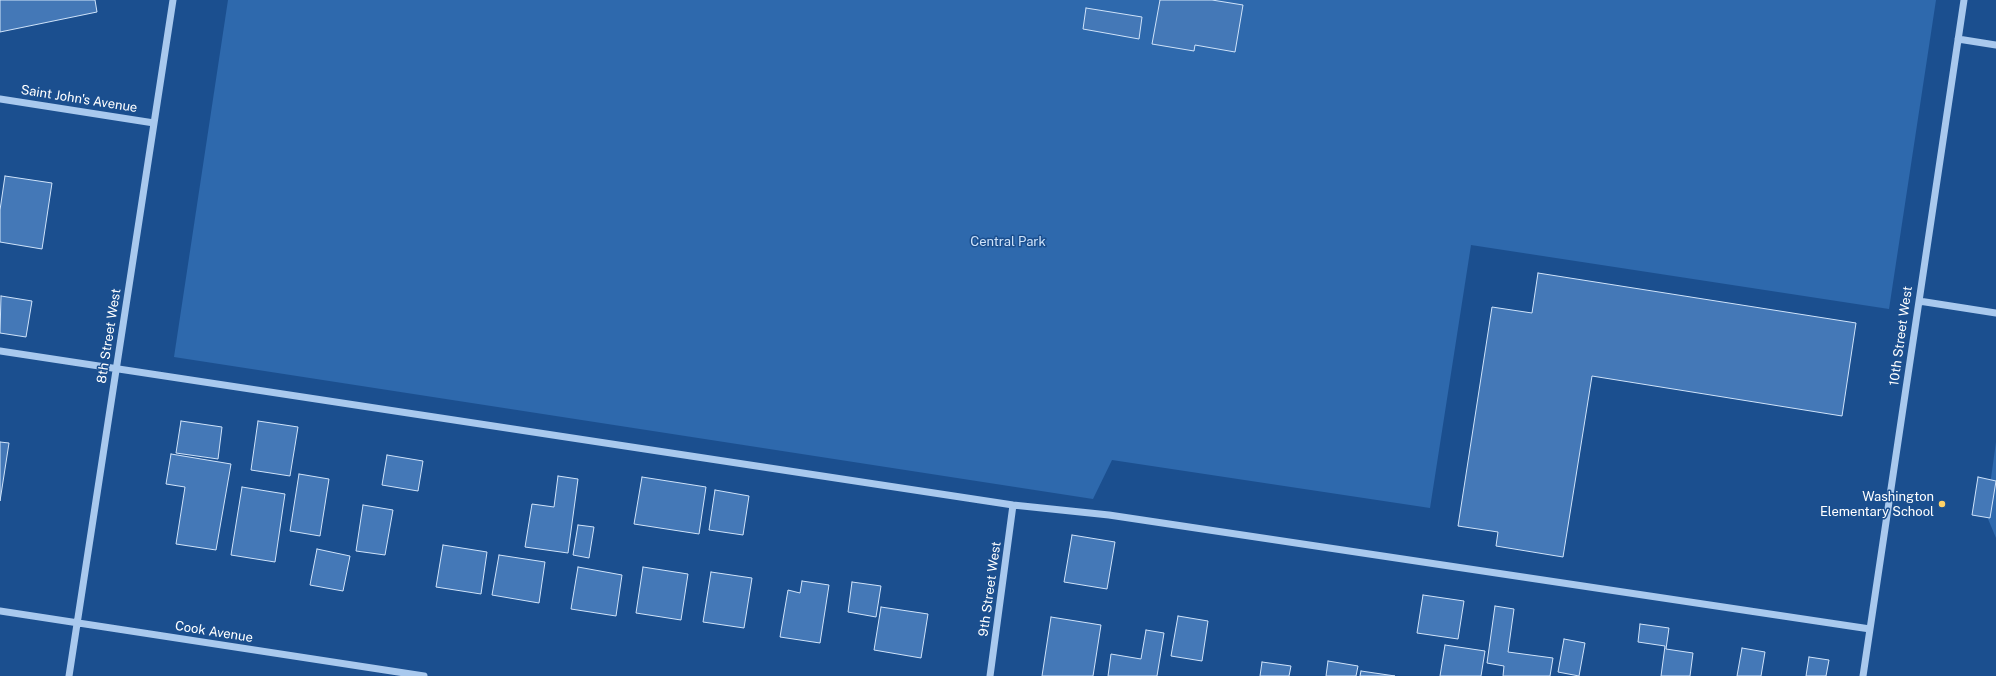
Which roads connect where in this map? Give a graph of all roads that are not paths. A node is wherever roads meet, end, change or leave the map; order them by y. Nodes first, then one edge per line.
1 (173, 0) edge
2 (1964, 0) edge
3 (1958, 39) junction
4 (1996, 45) edge
5 (0, 99) edge
6 (154, 123) junction
7 (1919, 301) junction
8 (1996, 313) edge
9 (0, 351) edge
10 (116, 368) junction
11 (1013, 505) junction
12 (0, 611) edge
13 (77, 623) junction
14 (1870, 629) junction
15 (69, 676) edge
16 (424, 676) edge
17 (990, 676) edge
18 (1863, 676) edge

1 - 6 street, 8th Street West
2 - 3 street, 10th Street West
3 - 4 street
3 - 7 street, 10th Street West
5 - 6 street, Saint John's Avenue
6 - 10 street, 8th Street West
7 - 8 street
7 - 14 street, 10th Street West
9 - 10 street
10 - 11 street
10 - 13 street, 8th Street West
11 - 14 street
11 - 17 street, 9th Street West
12 - 13 street, Cook Avenue
13 - 15 street, 8th Street West
13 - 16 street, Cook Avenue
14 - 18 street, 10th Street West

